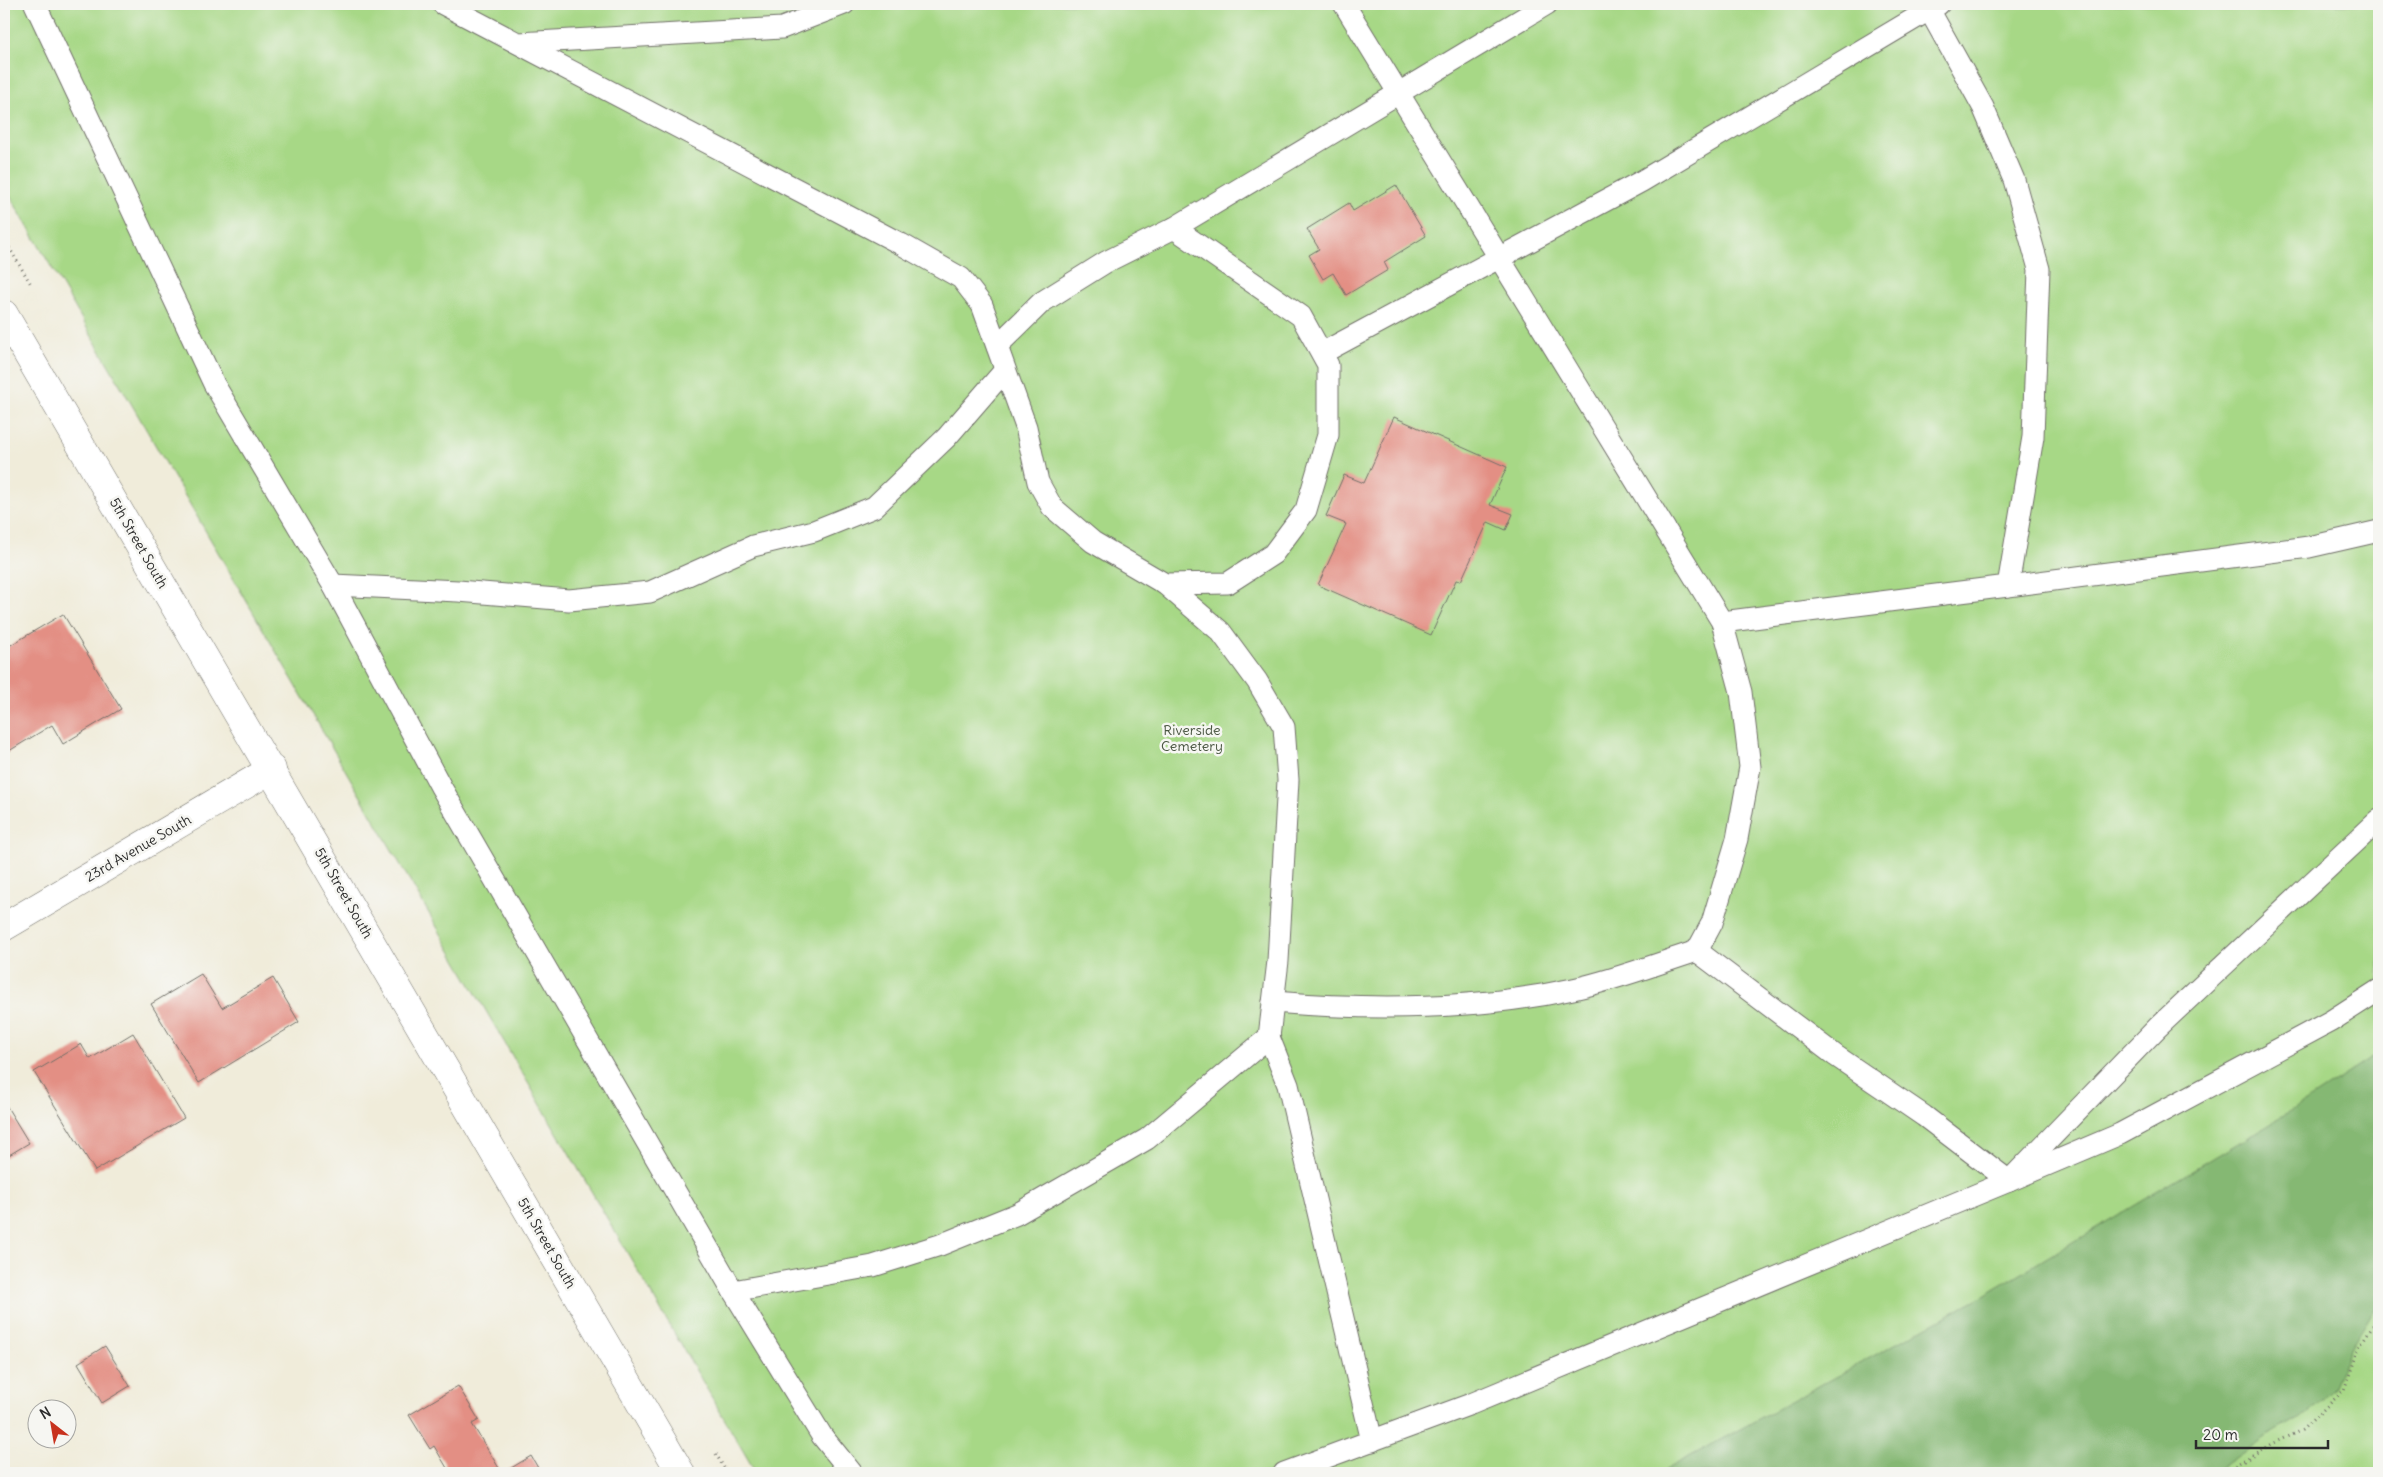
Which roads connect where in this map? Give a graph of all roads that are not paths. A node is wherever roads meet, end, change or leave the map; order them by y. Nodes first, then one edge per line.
1 (35, 4) edge
2 (443, 4) edge
3 (844, 4) edge
4 (1344, 4) edge
5 (1548, 4) edge
6 (1932, 6) edge
7 (519, 44) junction
8 (1398, 92) junction
9 (1174, 228) junction
10 (1500, 259) junction
11 (4, 314) edge
12 (997, 346) junction
13 (1322, 353) junction
14 (1005, 370) junction
15 (2379, 532) edge
16 (1166, 584) junction
17 (333, 585) junction
18 (2008, 586) junction
19 (1722, 622) junction
20 (272, 770) junction
21 (2379, 820) edge
22 (4, 927) edge
23 (1697, 951) junction
24 (2379, 990) edge
25 (1273, 1002) junction
26 (1269, 1037) junction
27 (2009, 1181) junction
28 (733, 1291) junction
29 (1372, 1441) junction
30 (681, 1473) edge
31 (852, 1473) edge
32 (1284, 1473) edge

1 - 17 lane
2 - 7 lane
3 - 7 lane
4 - 8 lane
5 - 8 lane
6 - 10 lane
6 - 18 lane
7 - 12 lane
8 - 9 lane
8 - 10 lane
9 - 12 lane
9 - 13 lane
10 - 13 lane
10 - 19 lane
11 - 20 street, 5th Street South
12 - 14 lane
13 - 16 lane
14 - 16 lane
14 - 17 lane
15 - 18 lane
16 - 25 lane
17 - 28 lane
18 - 19 lane
19 - 23 lane
20 - 22 street, 23rd Avenue South
20 - 30 street, 5th Street South
21 - 27 lane
23 - 25 lane
23 - 27 lane
24 - 27 lane
25 - 26 lane
26 - 28 lane
26 - 29 lane
27 - 29 lane
28 - 31 lane
29 - 32 lane

